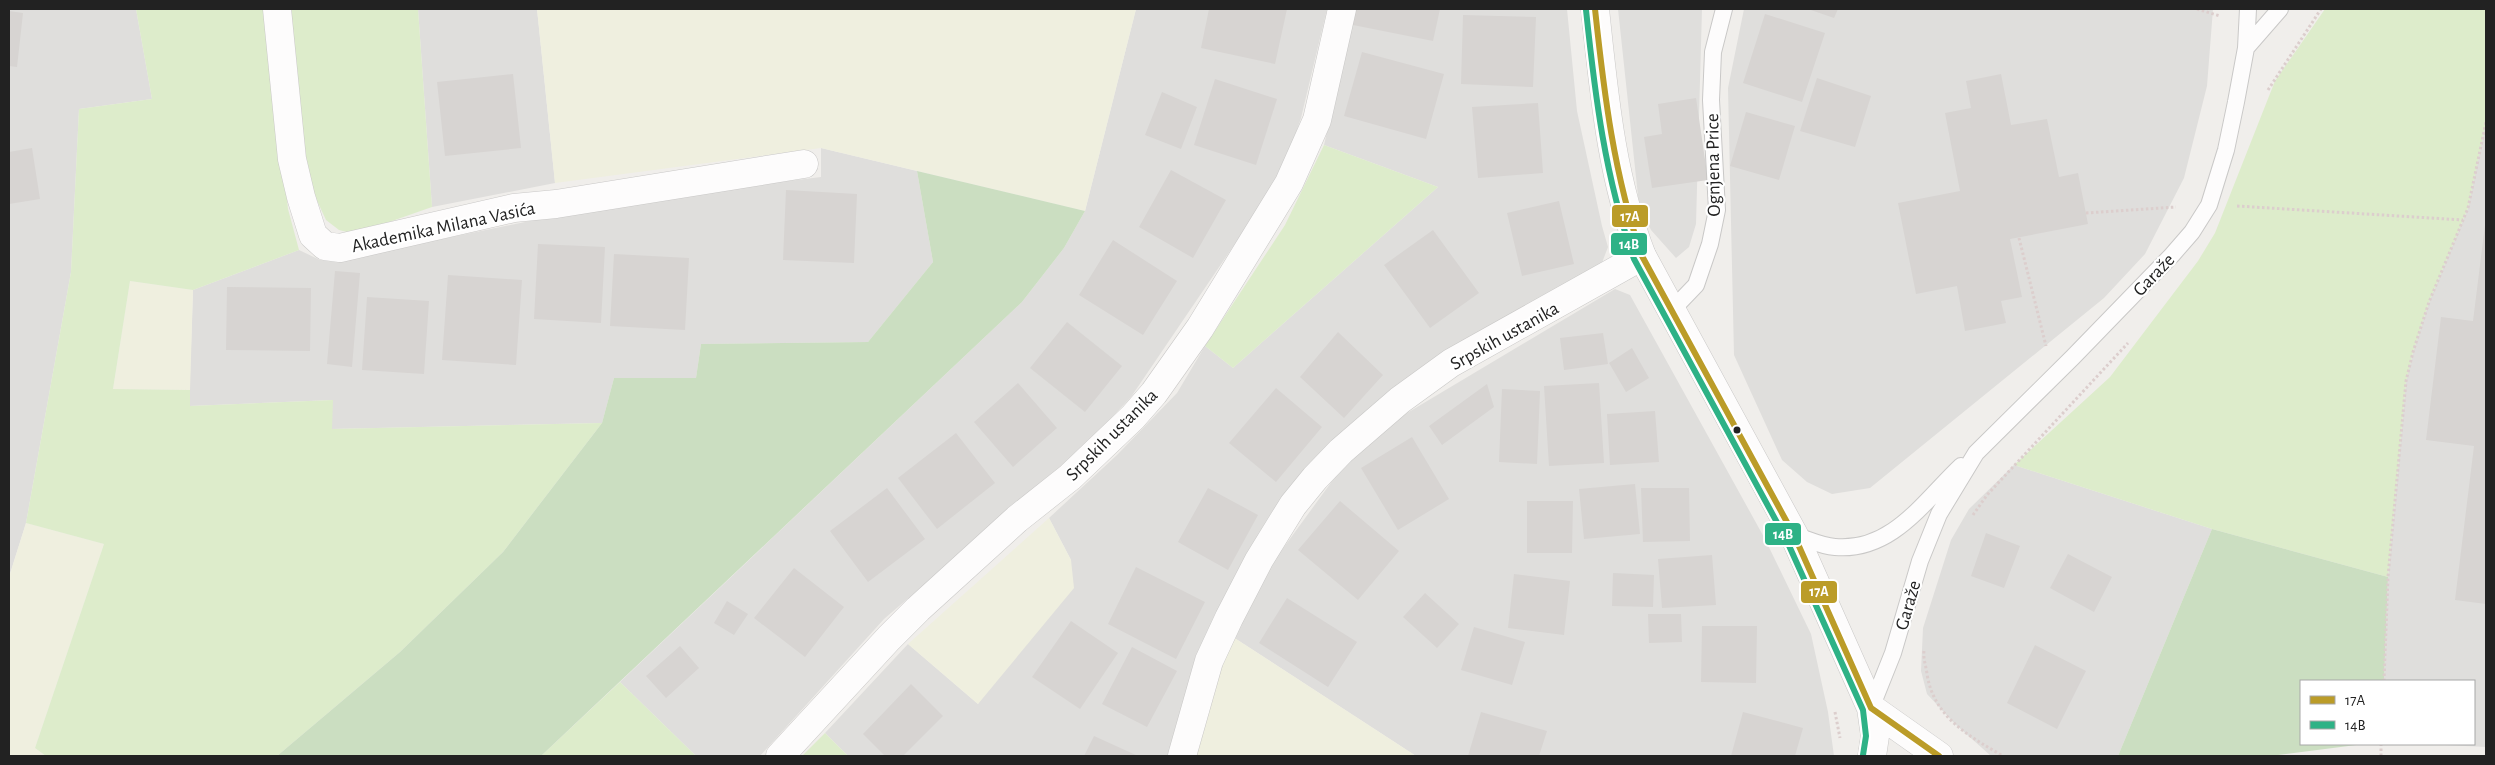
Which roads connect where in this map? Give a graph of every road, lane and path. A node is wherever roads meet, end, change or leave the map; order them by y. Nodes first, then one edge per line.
1 (278, 9) edge
2 (1342, 9) edge
3 (1595, 9) edge
4 (1724, 9) edge
5 (2248, 9) edge
6 (2280, 9) edge
7 (2321, 9) edge
8 (2246, 48) junction
9 (2266, 94) dead end
10 (2486, 122) edge
11 (804, 164) dead end
12 (2209, 205) junction
13 (2086, 213) dead end
14 (2464, 220) junction
15 (2019, 238) dead end
16 (1642, 256) junction
17 (1672, 310) junction
18 (2130, 340) dead end
19 (2054, 376) junction
20 (1976, 452) junction
21 (1972, 517) dead end
22 (1794, 535) junction
23 (1925, 646) dead end
24 (2384, 680) edge
25 (1871, 708) junction
26 (780, 756) edge
27 (1182, 756) edge
28 (1872, 756) edge
29 (1939, 756) edge
30 (2003, 756) edge

1 - 11 street, Akademika Milana Vasića
2 - 26 street, Srpskih ustanika
3 - 16 street
4 - 17 lane, Ognjena Price
5 - 8 lane, Garaže
6 - 8 lane, Garaže
7 - 9 path
8 - 12 lane, Garaže
10 - 14 path
12 - 13 path
12 - 14 path
12 - 19 lane, Garaže
14 - 24 path
15 - 19 path
16 - 17 street
16 - 27 street, Srpskih ustanika
17 - 22 street
18 - 21 path
19 - 20 lane, Garaže
20 - 22 lane, Garaže
20 - 25 lane, Garaže
22 - 25 street
23 - 30 path
25 - 28 street
25 - 29 street

